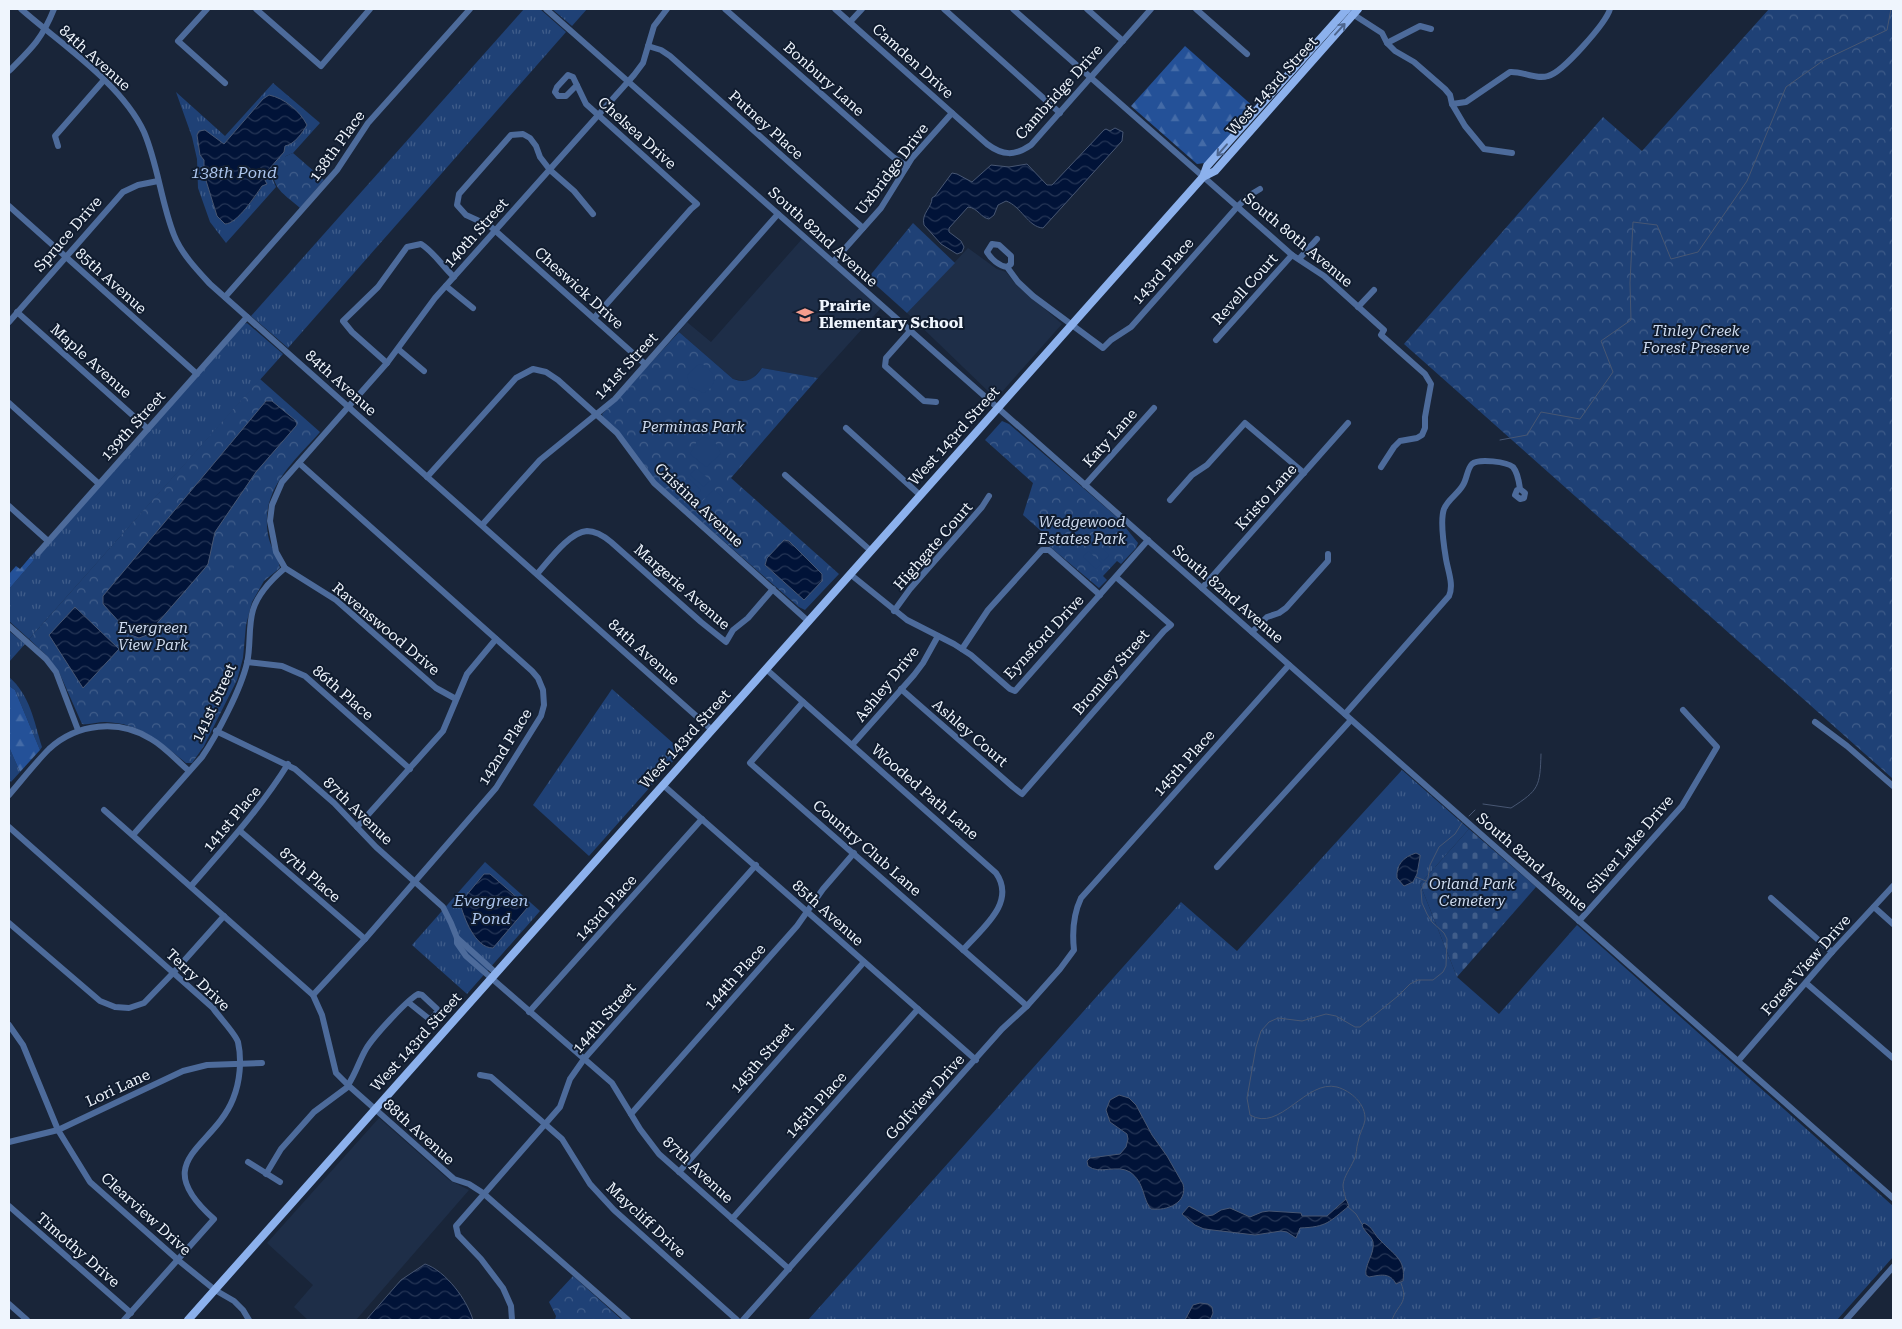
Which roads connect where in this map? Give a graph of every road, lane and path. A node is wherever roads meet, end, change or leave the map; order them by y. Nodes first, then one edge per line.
1 (21, 9) edge
2 (54, 9) edge
3 (207, 9) edge
4 (256, 9) edge
5 (470, 9) edge
6 (546, 9) edge
7 (666, 9) edge
8 (725, 9) edge
9 (834, 9) edge
10 (862, 9) edge
11 (944, 9) edge
12 (1013, 9) edge
13 (1087, 9) edge
14 (1151, 9) edge
15 (1196, 9) edge
16 (1610, 9) edge
17 (367, 10) edge
18 (1351, 10) edge
19 (850, 22) junction
20 (1431, 29) dead end
21 (45, 30) junction
22 (1122, 41) junction
23 (1387, 43) junction
24 (648, 46) junction
25 (1247, 54) dead end
26 (9, 71) edge
27 (1091, 77) junction
28 (104, 80) junction
29 (629, 82) junction
30 (225, 83) dead end
31 (577, 85) junction
32 (1452, 104) junction
33 (952, 113) junction
34 (1060, 113) junction
35 (598, 115) junction
36 (58, 146) dead end
37 (1512, 153) dead end
38 (907, 166) junction
39 (550, 170) junction
40 (1203, 177) junction
41 (158, 180) junction
42 (1260, 189) dead end
43 (1238, 206) junction
44 (9, 208) edge
45 (593, 214) dead end
46 (778, 214) junction
47 (863, 228) junction
48 (495, 231) junction
49 (1317, 239) dead end
50 (1292, 255) junction
51 (65, 256) junction
52 (1299, 259) junction
53 (832, 262) junction
54 (1008, 267) junction
55 (454, 277) junction
56 (446, 286) junction
57 (1374, 290) dead end
58 (225, 297) junction
59 (1358, 307) junction
60 (473, 308) dead end
61 (17, 312) junction
62 (247, 317) junction
63 (594, 318) junction
64 (9, 322) edge
65 (1072, 324) junction
66 (910, 331) junction
67 (1216, 340) dead end
68 (398, 349) junction
69 (387, 363) junction
70 (646, 364) junction
71 (424, 371) dead end
72 (197, 374) junction
73 (936, 402) dead end
74 (9, 403) edge
75 (348, 407) junction
76 (998, 408) junction
77 (1154, 408) dead end
78 (596, 414) junction
79 (1348, 423) dead end
80 (846, 428) dead end
81 (148, 429) junction
82 (299, 463) junction
83 (1381, 467) dead end
84 (1304, 473) junction
85 (785, 475) dead end
86 (427, 477) junction
87 (98, 483) junction
88 (1085, 485) junction
89 (1520, 489) dead end
90 (920, 495) junction
91 (989, 496) dead end
92 (1170, 500) dead end
93 (9, 506) edge
94 (482, 525) junction
95 (1148, 540) junction
96 (48, 541) junction
97 (871, 551) junction
98 (38, 553) dead end
99 (1328, 554) dead end
100 (285, 568) junction
101 (537, 574) junction
102 (850, 574) junction
103 (1116, 576) junction
104 (1202, 588) junction
105 (773, 589) junction
106 (1100, 595) junction
107 (894, 611) junction
108 (808, 621) junction
109 (9, 626) edge
110 (1252, 632) junction
111 (938, 636) junction
112 (496, 639) junction
113 (962, 649) junction
114 (247, 662) junction
115 (1289, 665) junction
116 (766, 669) junction
117 (901, 689) junction
118 (456, 699) junction
119 (803, 702) junction
120 (1683, 710) dead end
121 (1345, 714) junction
122 (1351, 720) junction
123 (1815, 722) dead end
124 (78, 730) junction
125 (712, 730) junction
126 (216, 732) junction
127 (852, 745) junction
128 (288, 764) junction
129 (410, 769) junction
130 (189, 771) junction
131 (663, 785) junction
132 (1893, 786) edge
133 (1022, 794) joint
134 (9, 795) edge
135 (104, 810) dead end
136 (702, 819) junction
137 (9, 827) edge
138 (357, 827) junction
139 (240, 831) junction
140 (133, 835) junction
141 (854, 853) junction
142 (756, 865) junction
143 (1217, 867) dead end
144 (1098, 878) joint
145 (415, 881) junction
146 (191, 886) junction
147 (1893, 886) edge
148 (1771, 898) dead end
149 (1874, 907) junction
150 (807, 911) junction
151 (224, 916) junction
152 (1579, 921) junction
153 (9, 923) edge
154 (1893, 924) edge
155 (365, 939) junction
156 (963, 950) junction
157 (1832, 952) junction
158 (864, 962) junction
159 (174, 972) junction
160 (494, 976) junction
161 (1806, 983) junction
162 (313, 995) junction
163 (408, 1002) junction
164 (1027, 1006) junction
165 (918, 1009) junction
166 (530, 1012) junction
167 (9, 1025) edge
168 (1893, 1058) edge
169 (584, 1059) junction
170 (976, 1060) junction
171 (1738, 1062) junction
172 (240, 1063) junction
173 (262, 1063) dead end
174 (480, 1075) dead end
175 (348, 1085) junction
176 (375, 1109) junction
177 (631, 1114) junction
178 (546, 1124) junction
179 (58, 1130) junction
180 (9, 1142) edge
181 (248, 1162) dead end
182 (679, 1172) junction
183 (266, 1174) junction
184 (280, 1182) dead end
185 (483, 1194) junction
186 (1893, 1198) edge
187 (9, 1206) edge
188 (732, 1219) junction
189 (178, 1260) junction
190 (1893, 1267) edge
191 (789, 1269) junction
192 (215, 1290) junction
193 (9, 1304) edge
194 (131, 1313) junction
195 (27, 1320) edge
196 (124, 1320) edge
197 (188, 1320) edge
198 (249, 1320) edge
199 (512, 1320) edge
200 (628, 1320) edge
201 (737, 1320) edge
202 (743, 1320) edge
203 (1846, 1320) edge

1 - 21 street, 84th Avenue
2 - 21 street
3 - 30 street
4 - 17 street
5 - 58 street, 138th Place
6 - 29 street, South 82nd Avenue
7 - 24 street, 140th Street
8 - 38 street, Bonbury Lane
9 - 19 street, Camden Drive
10 - 19 street
11 - 34 street
12 - 27 street, South 80th Avenue
13 - 22 street
14 - 22 street, Cambridge Drive
15 - 25 street
16 - 32 street
18 - 23 street
18 - 40 main road, West 143rd Street
19 - 33 street, Camden Drive
20 - 23 street
21 - 26 street
21 - 28 street, 84th Avenue
22 - 27 street, Cambridge Drive
23 - 32 street
24 - 29 street, 140th Street
24 - 47 street, Putney Place
27 - 34 street, Cambridge Drive
27 - 40 street, South 80th Avenue
28 - 36 street
28 - 41 street, 84th Avenue
29 - 35 street, 140th Street
29 - 46 street, South 82nd Avenue
31 - 31 street, Chelsea Drive
31 - 35 street, Chelsea Drive
32 - 37 street
33 - 34 street, Cambridge Drive
33 - 38 street, Uxbridge Drive
35 - 39 street, 140th Street
35 - 63 street, Chelsea Drive
38 - 47 street, Uxbridge Drive
39 - 45 street
39 - 48 street, 140th Street
39 - 48 street, Cheswick Drive
40 - 43 street, South 80th Avenue
40 - 65 main road, West 143rd Street
41 - 51 street, Spruce Drive
41 - 58 street, 84th Avenue
42 - 43 street, 143rd Place
43 - 50 street, South 80th Avenue
43 - 65 street, 143rd Place
44 - 51 street, 85th Avenue
46 - 53 street, South 82nd Avenue
46 - 70 street, 141st Street
47 - 53 street, Uxbridge Drive
48 - 55 street, 140th Street
48 - 63 street, Cheswick Drive
49 - 52 street
50 - 52 street, South 80th Avenue
50 - 67 street, Revell Court
51 - 61 street, Spruce Drive
51 - 72 street, 85th Avenue
52 - 59 street, South 80th Avenue
53 - 66 street, South 82nd Avenue
54 - 54 street
54 - 65 street
55 - 56 street, 140th Street
55 - 69 street
56 - 60 street
56 - 68 street, 140th Street
57 - 59 street
58 - 62 street, 84th Avenue
59 - 83 street, South 80th Avenue
61 - 64 street, Spruce Drive
61 - 81 street, Maple Avenue
62 - 72 street, 139th Street
62 - 75 street, 84th Avenue
63 - 70 street, Cheswick Drive
65 - 76 main road, West 143rd Street
66 - 73 street
66 - 76 street, South 82nd Avenue
68 - 69 street, 140th Street
68 - 71 street
69 - 75 street, 140th Street
70 - 78 street, 141st Street
72 - 81 street, 139th Street
74 - 87 street
75 - 82 street
75 - 86 street, 84th Avenue
76 - 88 street, South 82nd Avenue
76 - 90 main road, West 143rd Street
77 - 88 street, Katy Lane
78 - 86 street, Cristina Avenue
78 - 94 street, 141st Street
78 - 105 street, Cristina Avenue
79 - 84 street, Kristo Lane
80 - 90 street
81 - 87 street, 139th Street
82 - 100 street
82 - 112 street, 142nd Place
84 - 92 street
84 - 104 street, Kristo Lane
85 - 97 street
86 - 94 street, 84th Avenue
87 - 96 street, 139th Street
88 - 95 street, South 82nd Avenue
89 - 121 street
90 - 97 main road, West 143rd Street
91 - 107 street, Highgate Court
93 - 96 street
94 - 101 street, 84th Avenue
95 - 103 street, Eynsford Drive
95 - 104 street, South 82nd Avenue
96 - 98 street, 139th Street
97 - 102 main road, West 143rd Street
99 - 110 street
100 - 114 street, 141st Street
100 - 118 street, Ravenswood Drive
101 - 105 street, Margerie Avenue
101 - 125 street, 84th Avenue
102 - 107 street, Eynsford Drive
102 - 108 main road, West 143rd Street
103 - 106 street, Eynsford Drive
103 - 133 street, Bromley Street
104 - 110 street, South 82nd Avenue
105 - 108 street, Cristina Avenue
106 - 113 street, Eynsford Drive
106 - 113 street
107 - 111 street, Eynsford Drive
108 - 116 main road, West 143rd Street
109 - 124 street
110 - 115 street, South 82nd Avenue
111 - 113 street, Eynsford Drive
111 - 117 street, Ashley Drive
112 - 118 street
112 - 145 street, 142nd Place
114 - 126 street, 141st Street
114 - 129 street, 86th Place
115 - 121 street, South 82nd Avenue
115 - 144 street, 145th Place
116 - 119 street, Wooded Path Lane
116 - 125 main road, West 143rd Street
117 - 127 street, Ashley Drive
117 - 133 street, Ashley Court
118 - 129 street
119 - 127 street, Wooded Path Lane
119 - 141 street, Country Club Lane
120 - 152 street, Silver Lake Drive
121 - 122 street, South 82nd Avenue
122 - 143 street
122 - 152 street, South 82nd Avenue
123 - 132 street
124 - 130 street
124 - 134 street
125 - 131 main road, West 143rd Street
126 - 128 street, 87th Avenue
126 - 130 street, 141st Street
127 - 156 street, Wooded Path Lane
128 - 138 street, 87th Avenue
128 - 139 street, 141st Place
129 - 138 street
130 - 140 street, 141st Street
131 - 136 street, 85th Avenue
131 - 160 main road, West 143rd Street
135 - 140 street, 88th Avenue
136 - 142 street, 85th Avenue
136 - 166 street, 143rd Place
137 - 159 street, Terry Drive
138 - 145 street, 87th Avenue
139 - 146 street, 141st Place
139 - 155 street, 87th Place
140 - 146 street, 88th Avenue
141 - 150 street, 144th Place
141 - 156 street, Country Club Lane
142 - 150 street, 85th Avenue
142 - 169 street, 144th Street
144 - 164 street, Golfview Drive
145 - 155 street, 142nd Place
145 - 160 street, 87th Avenue
146 - 151 street, 88th Avenue
147 - 149 street, Forest View Drive
148 - 157 street
149 - 154 street
149 - 157 street, Forest View Drive
150 - 158 street, 85th Avenue
150 - 177 street, 144th Place
151 - 159 street
151 - 162 street, 88th Avenue
152 - 171 street, South 82nd Avenue
153 - 159 street
155 - 162 street, 142nd Place
156 - 164 street, Country Club Lane
157 - 161 street, Forest View Drive
158 - 165 street, 85th Avenue
158 - 182 street, 145th Street
159 - 172 street, Terry Drive
160 - 166 street, 87th Avenue
160 - 176 main road, West 143rd Street
161 - 168 street
161 - 171 street, Forest View Drive
162 - 175 street, 88th Avenue
163 - 163 street
163 - 175 street
164 - 170 street, Golfview Drive
165 - 170 street, 85th Avenue
165 - 188 street, 145th Place
166 - 169 street, 87th Avenue
167 - 179 street, Clearview Drive
169 - 177 street, 87th Avenue
169 - 178 street, 144th Street
170 - 191 street, Golfview Drive
171 - 186 street, South 82nd Avenue
172 - 173 street, Lori Lane
172 - 179 street, Lori Lane
172 - 189 street, Terry Drive
174 - 178 street, Maycliff Drive
175 - 176 street, 88th Avenue
175 - 183 street
176 - 185 street, 88th Avenue
176 - 192 main road, West 143rd Street
177 - 182 street, 87th Avenue
178 - 185 street, 144th Street
178 - 201 street, Maycliff Drive
179 - 180 street, Lori Lane
179 - 189 street, Clearview Drive
181 - 183 street
182 - 188 street, 87th Avenue
183 - 184 street
185 - 199 street
185 - 200 street, 88th Avenue
187 - 194 street, Timothy Drive
188 - 191 street, 87th Avenue
189 - 192 street, Clearview Drive
189 - 194 street
190 - 203 street
191 - 202 street, Golfview Drive
192 - 197 main road, West 143rd Street
192 - 198 street, Clearview Drive
193 - 195 street
194 - 196 street

